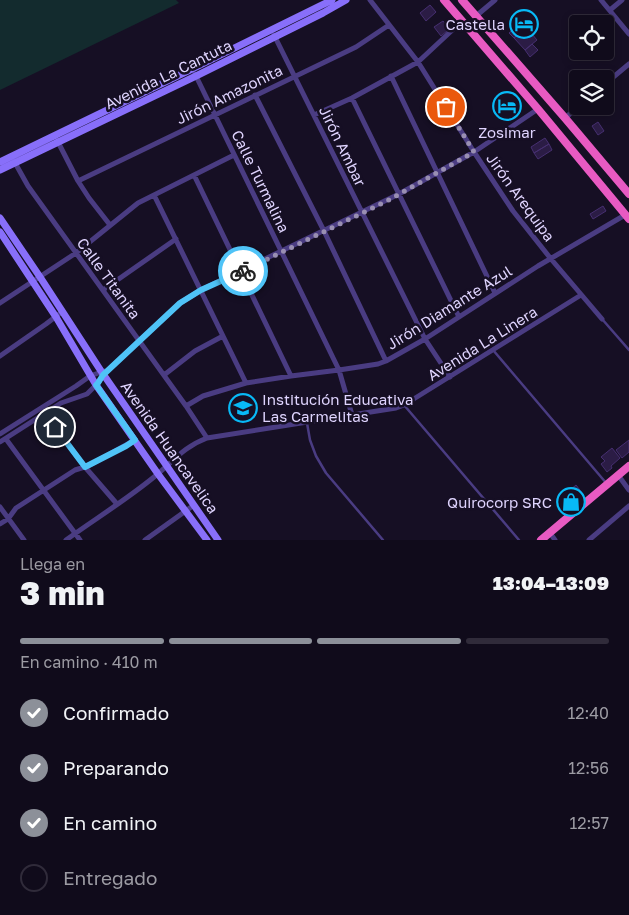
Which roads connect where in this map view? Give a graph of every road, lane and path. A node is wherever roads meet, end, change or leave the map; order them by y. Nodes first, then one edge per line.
1 (332, 0) edge
2 (346, 0) edge
3 (370, 0) edge
4 (444, 0) edge
5 (462, 0) edge
6 (495, 0) edge
7 (601, 0) edge
8 (622, 0) edge
9 (610, 10) junction
10 (476, 16) junction
11 (462, 21) junction
12 (389, 25) junction
13 (273, 33) junction
14 (629, 34) edge
15 (418, 62) junction
16 (629, 64) edge
17 (194, 73) junction
18 (295, 76) junction
19 (391, 76) junction
20 (614, 76) edge
21 (255, 95) junction
22 (352, 98) junction
23 (538, 109) junction
24 (215, 115) junction
25 (314, 115) junction
26 (569, 115) edge
27 (565, 118) junction
28 (57, 138) junction
29 (474, 152) junction
30 (234, 155) junction
31 (13, 159) junction
32 (0, 162) edge
33 (0, 170) edge
34 (438, 173) junction
35 (194, 175) junction
36 (78, 181) junction
37 (399, 194) junction
38 (629, 194) edge
39 (154, 195) junction
40 (362, 213) junction
41 (627, 217) edge
42 (0, 218) edge
43 (110, 225) junction
44 (324, 231) junction
45 (0, 232) edge
46 (176, 239) junction
47 (281, 252) junction
48 (76, 253) junction
49 (551, 259) junction
50 (241, 272) junction
51 (40, 276) junction
52 (33, 281) junction
53 (103, 290) junction
54 (201, 290) junction
55 (495, 294) junction
56 (581, 295) junction
57 (0, 302) edge
58 (63, 311) junction
59 (56, 317) junction
60 (459, 317) junction
61 (602, 319) joint
62 (223, 336) junction
63 (425, 339) junction
64 (139, 342) junction
65 (494, 350) junction
66 (629, 350) edge
67 (0, 356) edge
68 (386, 361) junction
69 (340, 370) junction
70 (104, 372) junction
71 (164, 375) junction
72 (90, 376) junction
73 (291, 376) junction
74 (450, 377) junction
75 (246, 383) junction
76 (96, 385) junction
77 (404, 405) junction
78 (186, 406) junction
79 (45, 414) junction
80 (352, 415) junction
81 (307, 422) junction
82 (0, 433) edge
83 (206, 438) junction
84 (6, 439) junction
85 (135, 440) junction
86 (0, 442) edge
87 (166, 466) junction
88 (629, 466) edge
89 (85, 467) junction
90 (158, 474) junction
91 (618, 475) junction
92 (607, 484) junction
93 (44, 490) junction
94 (629, 490) edge
95 (118, 504) junction
96 (194, 505) junction
97 (629, 506) edge
98 (0, 508) edge
99 (186, 510) junction
100 (8, 518) junction
101 (0, 524) edge
102 (76, 533) junction
103 (550, 533) junction
104 (24, 540) edge
105 (66, 540) edge
106 (80, 540) edge
107 (145, 540) edge
108 (207, 540) edge
109 (218, 540) edge
110 (383, 540) edge
111 (519, 540) edge
112 (541, 540) edge
113 (556, 540) edge
114 (589, 540) edge

1 - 13 main road, Avenida La Cantuta
2 - 13 main road, Avenida La Cantuta
3 - 12 street, Jirón Arequipa
4 - 11 highway
5 - 10 highway
6 - 10 street
7 - 9 street
8 - 9 street
9 - 14 street
10 - 27 highway
11 - 15 street
11 - 23 highway
12 - 15 street, Jirón Arequipa
12 - 18 street, Jirón Amazonita
13 - 17 main road, Avenida La Cantuta
13 - 18 street, Jirón Ambar
15 - 19 street
15 - 29 street, Jirón Arequipa
16 - 20 street
17 - 24 street, Calle Turmalina
17 - 28 main road, Avenida La Cantuta
18 - 21 street, Jirón Amazonita
18 - 25 street, Jirón Ambar
19 - 22 street
19 - 34 street
21 - 24 street, Jirón Amazonita
21 - 44 street
22 - 25 street
22 - 37 street
23 - 29 street
23 - 41 highway
24 - 30 street, Calle Turmalina
24 - 36 street, Jirón Amazonita
25 - 40 street, Jirón Ambar
26 - 27 street
27 - 38 highway
28 - 31 main road, Avenida La Cantuta
28 - 36 street
29 - 34 street
29 - 49 street, Jirón Arequipa
30 - 35 street
30 - 47 street, Calle Turmalina
31 - 32 main road, Avenida La Cantuta
31 - 33 main road, Avenida La Cantuta
31 - 48 street, Calle Titanita
34 - 37 street
34 - 55 street
35 - 39 street
35 - 50 street
36 - 43 street
37 - 40 street
37 - 60 street
39 - 43 street
39 - 46 street
40 - 44 street
40 - 63 street, Jirón Ambar
41 - 49 street, Jirón Diamante Azul
42 - 51 main road, Avenida Huancavelica
43 - 48 street
44 - 47 street
44 - 68 street
45 - 52 main road, Avenida Huancavelica
46 - 53 street
46 - 54 street
47 - 50 street
47 - 69 street, Calle Turmalina
48 - 51 street
48 - 53 street, Calle Titanita
49 - 55 street, Jirón Diamante Azul
49 - 56 street, Jirón Arequipa
50 - 54 street
50 - 73 street
51 - 52 street
51 - 58 main road, Avenida Huancavelica
52 - 57 street
52 - 59 main road, Avenida Huancavelica
53 - 64 street, Calle Titanita
54 - 62 street
54 - 64 street
55 - 60 street, Jirón Diamante Azul
56 - 61 street, Jirón Arequipa
56 - 65 street, Avenida La Linera
58 - 59 street
58 - 70 main road, Avenida Huancavelica
59 - 67 street
59 - 72 main road, Avenida Huancavelica
60 - 63 street, Jirón Diamante Azul
61 - 66 lane, Jirón Arequipa
62 - 71 street
62 - 75 street
63 - 68 street, Jirón Diamante Azul
63 - 74 street, Jirón Ambar
64 - 70 street
64 - 71 street, Calle Titanita
65 - 74 street, Avenida La Linera
65 - 92 lane
68 - 69 street, Jirón Diamante Azul
69 - 73 street, Jirón Diamante Azul
69 - 80 street, Calle Turmalina
70 - 72 street
70 - 76 street
70 - 87 main road, Avenida Huancavelica
71 - 78 street, Calle Titanita
72 - 76 main road, Avenida Huancavelica
72 - 82 street
73 - 75 street, Jirón Diamante Azul
74 - 77 street, Avenida La Linera
75 - 78 street, Jirón Diamante Azul
76 - 79 street
76 - 85 main road, Avenida Huancavelica
77 - 80 street, Avenida La Linera
77 - 111 lane
78 - 83 street, Calle Titanita
79 - 84 street
79 - 89 street
80 - 81 street, Avenida La Linera
81 - 83 street, Avenida La Linera
81 - 110 lane
83 - 87 street, Avenida La Linera
84 - 86 street
84 - 93 street
85 - 89 street
85 - 90 main road, Avenida Huancavelica
87 - 90 street, Avenida La Linera
87 - 96 main road, Avenida Huancavelica
88 - 91 highway
89 - 93 street
89 - 95 street
90 - 95 street, Avenida La Linera
90 - 99 main road, Avenida Huancavelica
91 - 92 highway
91 - 94 street
92 - 103 highway
93 - 100 street
93 - 102 street
95 - 102 street, Avenida La Linera
96 - 99 street
96 - 109 main road, Avenida Huancavelica
97 - 114 street
98 - 100 street
99 - 107 street
99 - 108 main road, Avenida Huancavelica
100 - 101 street
100 - 104 street
102 - 105 street, Avenida La Linera
102 - 106 street
103 - 112 highway
103 - 113 street

